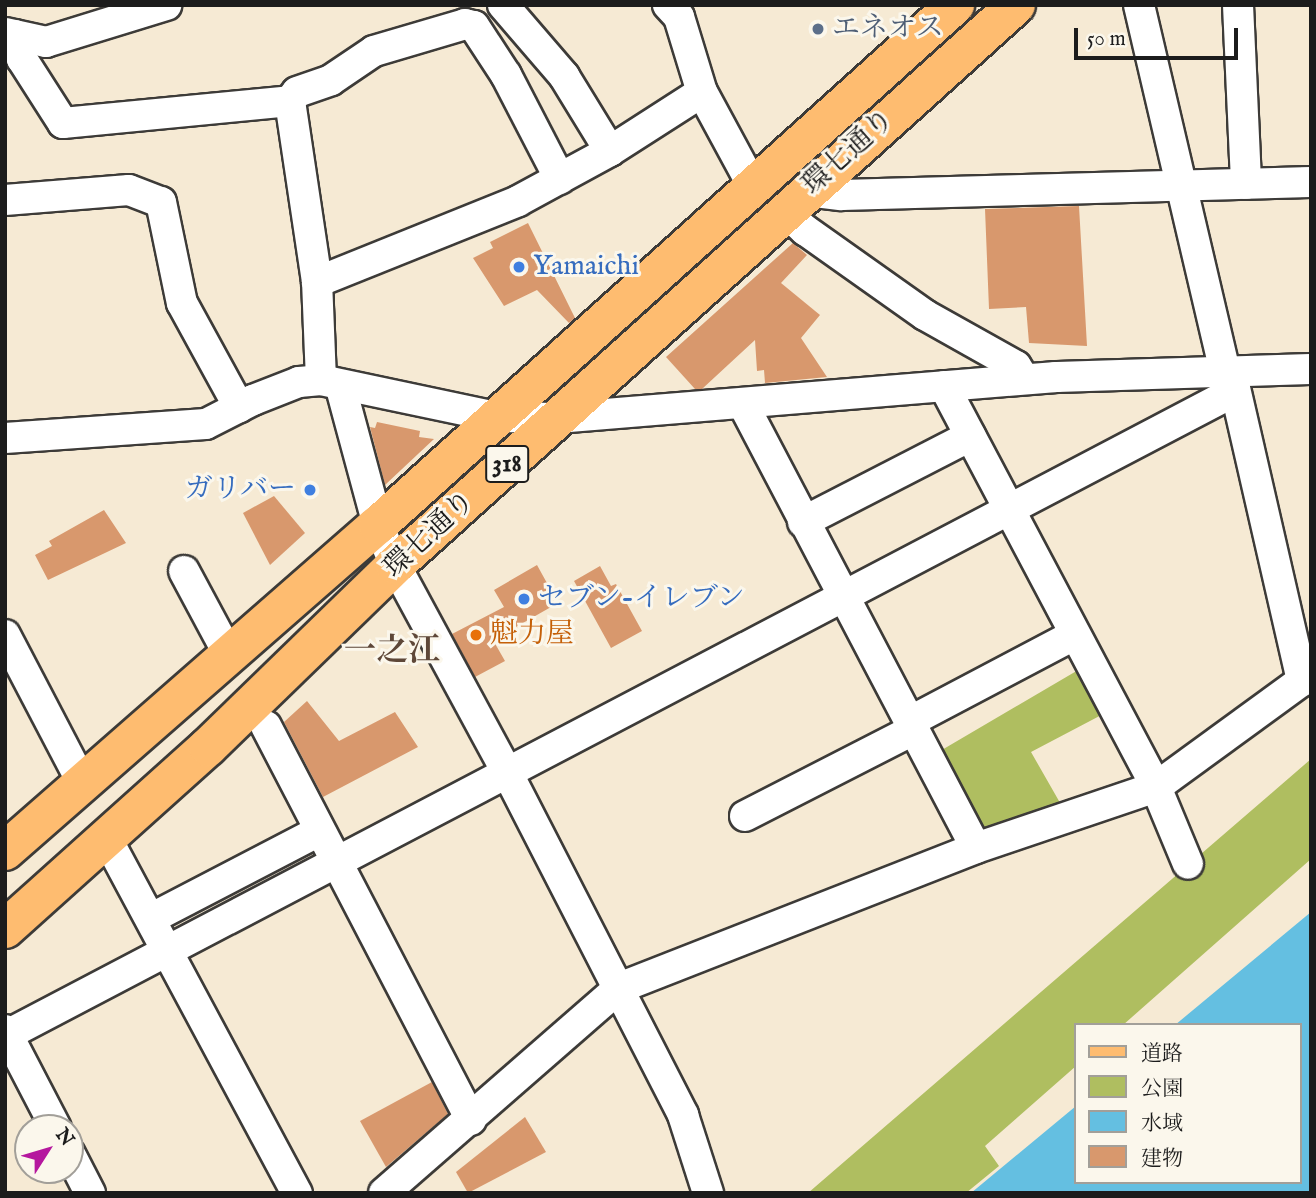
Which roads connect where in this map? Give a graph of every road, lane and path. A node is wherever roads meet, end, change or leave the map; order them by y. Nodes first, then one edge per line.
1 (166, 5) edge
2 (503, 5) edge
3 (668, 5) edge
4 (955, 5) edge
5 (1016, 5) edge
6 (1139, 5) edge
7 (1238, 5) edge
8 (10, 34) edge
9 (702, 92) junction
10 (290, 100) junction
11 (610, 151) junction
12 (560, 179) junction
13 (1311, 182) edge
14 (1246, 184) junction
15 (754, 188) junction
16 (1185, 188) junction
17 (5, 200) edge
18 (796, 201) junction
19 (317, 282) junction
20 (1310, 370) edge
21 (1230, 378) junction
22 (1024, 379) junction
23 (331, 384) junction
24 (944, 386) junction
25 (743, 404) junction
26 (239, 407) junction
27 (497, 417) junction
28 (557, 418) junction
29 (970, 436) junction
30 (5, 438) edge
31 (1008, 509) junction
32 (803, 522) junction
33 (378, 525) junction
34 (395, 565) junction
35 (184, 571) dead end
36 (842, 596) junction
37 (5, 635) edge
38 (1074, 635) junction
39 (228, 653) junction
40 (1306, 677) edge
41 (266, 726) dead end
42 (911, 726) junction
43 (507, 772) junction
44 (82, 782) junction
45 (1156, 787) junction
46 (746, 816) dead end
47 (319, 831) junction
48 (107, 839) junction
49 (976, 848) junction
50 (5, 851) edge
51 (335, 862) junction
52 (1188, 864) dead end
53 (152, 918) junction
54 (5, 929) edge
55 (807, 934) dead end
56 (169, 949) junction
57 (624, 998) junction
58 (6, 1034) edge
59 (49, 1114) edge
60 (471, 1120) junction
61 (297, 1193) edge
62 (384, 1193) edge
63 (415, 1193) edge
64 (708, 1193) edge

1 - 8 street
2 - 11 street
3 - 9 street
4 - 15 main road, 環七通り / 318
5 - 18 main road, 環七通り / 318
6 - 16 street
7 - 14 street
8 - 10 street
9 - 11 street
9 - 15 street
10 - 12 street
10 - 19 street
11 - 12 street
12 - 19 street
13 - 14 street
14 - 16 street
15 - 27 main road, 環七通り / 318
16 - 18 street
16 - 21 street
17 - 26 street
18 - 22 street
18 - 28 main road, 環七通り / 318
19 - 23 street
20 - 21 street
21 - 22 street
21 - 31 street
21 - 40 street
22 - 24 street
23 - 26 street
23 - 27 street
23 - 33 street
24 - 25 street
24 - 29 street
25 - 28 street
25 - 32 street
26 - 30 street
27 - 28 street
27 - 33 main road, 環七通り / 318
28 - 34 main road, 環七通り / 318
29 - 31 street
29 - 32 street
31 - 36 street
31 - 38 street
32 - 36 street
33 - 34 street
33 - 39 main road, 環七通り / 318
34 - 43 street
34 - 48 main road, 環七通り / 318
35 - 39 street
36 - 42 street
36 - 43 street
37 - 44 street
38 - 42 street
38 - 45 street
39 - 44 main road, 環七通り / 318
40 - 45 street
41 - 47 street
42 - 46 street
42 - 49 street
43 - 51 street
43 - 57 street
44 - 50 main road, 環七通り / 318
45 - 49 street
45 - 52 street
47 - 51 street
47 - 53 street
48 - 53 street
48 - 54 main road, 環七通り / 318
49 - 57 street
51 - 56 street
51 - 60 street
53 - 56 street
55 - 57 street
56 - 58 street
56 - 61 street
57 - 60 street
57 - 63 street
57 - 64 street
58 - 59 street
60 - 62 street

